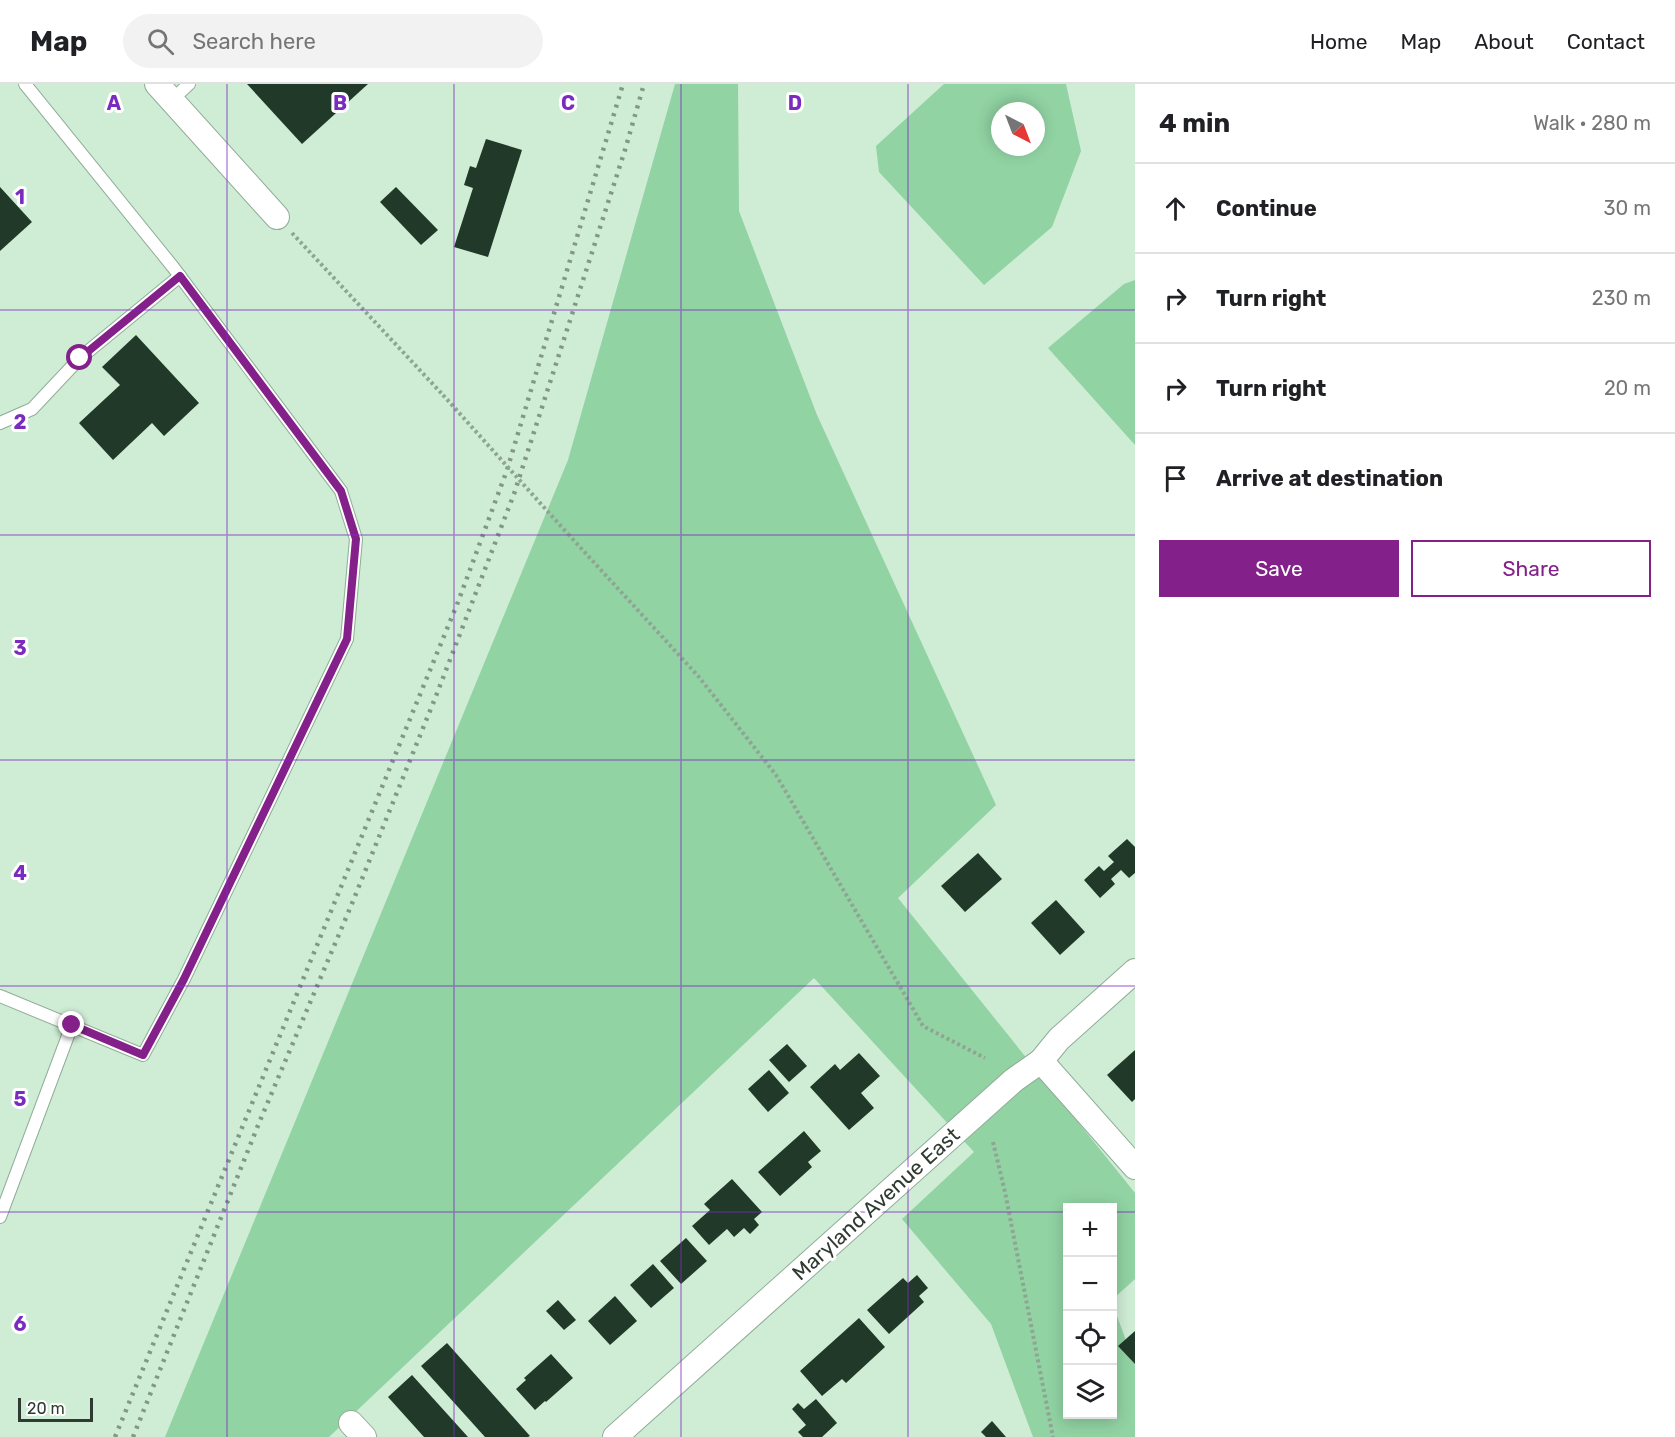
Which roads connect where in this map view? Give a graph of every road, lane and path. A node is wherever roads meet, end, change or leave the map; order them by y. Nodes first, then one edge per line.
1 (25, 84) edge
2 (173, 89) edge
3 (277, 217) joint
4 (180, 276) junction
5 (0, 423) edge
6 (1135, 971) edge
7 (0, 996) edge
8 (72, 1025) junction
9 (985, 1058) dead end
10 (1041, 1061) junction
11 (993, 1142) dead end
12 (1135, 1167) edge
13 (0, 1217) edge
14 (615, 1437) edge
15 (1053, 1437) edge

1 - 4 lane
2 - 3 street
3 - 9 path, bridge
4 - 5 lane
4 - 8 lane
6 - 10 street, Maryland Avenue East
7 - 8 lane
8 - 13 lane
10 - 12 street
10 - 14 street, Maryland Avenue East
11 - 15 path

